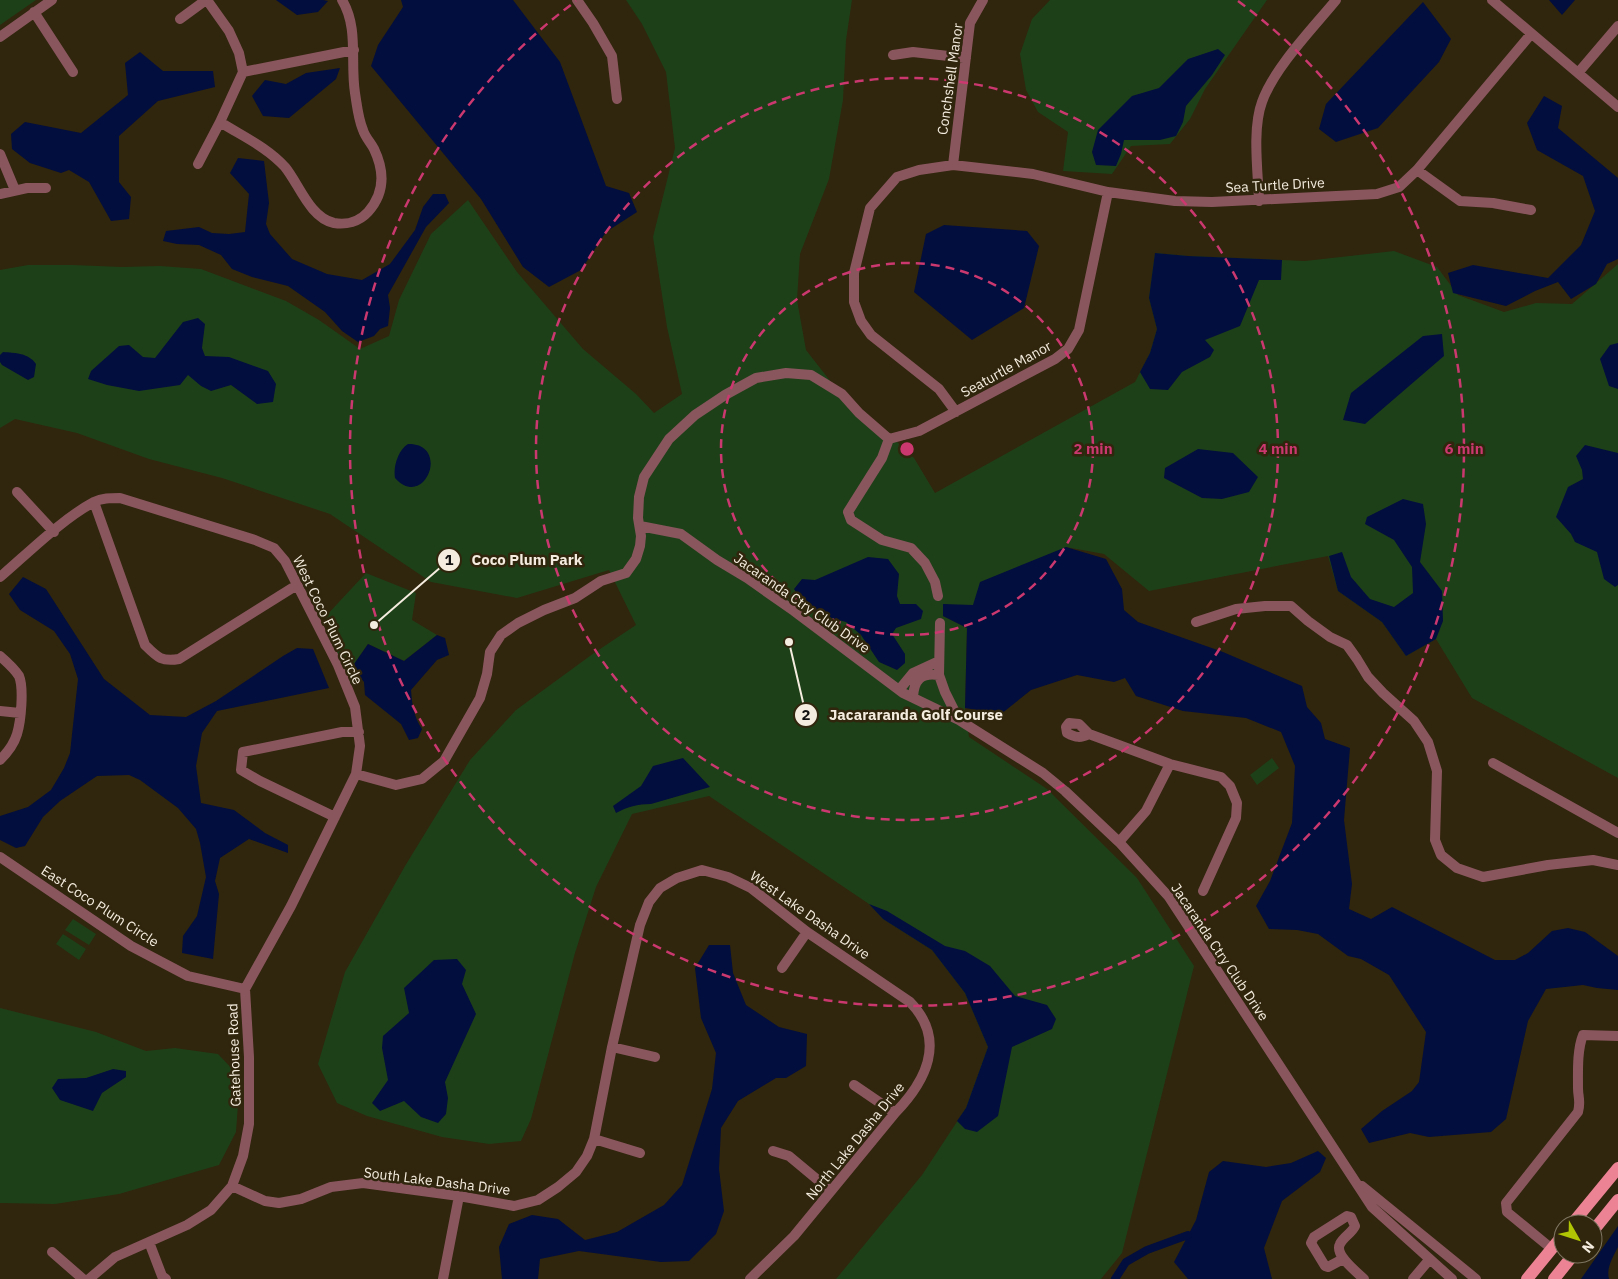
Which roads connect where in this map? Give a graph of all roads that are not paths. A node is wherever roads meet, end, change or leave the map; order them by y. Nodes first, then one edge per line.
1 (52, 0) edge
2 (207, 0) edge
3 (342, 0) edge
4 (577, 0) edge
5 (983, 0) edge
6 (1336, 0) edge
7 (1492, 0) edge
8 (34, 12) junction
9 (180, 19) dead end
10 (1618, 26) edge
11 (1531, 34) junction
12 (0, 36) edge
13 (354, 50) junction
14 (893, 55) dead end
15 (966, 58) junction
16 (73, 72) dead end
17 (243, 72) junction
18 (1578, 73) junction
19 (617, 99) dead end
20 (1618, 106) edge
21 (220, 122) junction
22 (0, 154) edge
23 (198, 164) dead end
24 (953, 165) junction
25 (1417, 170) junction
26 (46, 188) dead end
27 (14, 190) junction
28 (1108, 192) junction
29 (0, 194) edge
30 (1259, 201) junction
31 (1531, 210) dead end
32 (956, 412) junction
33 (889, 439) junction
34 (17, 492) dead end
35 (94, 502) junction
36 (640, 526) junction
37 (54, 532) junction
38 (0, 577) edge
39 (297, 585) junction
40 (938, 596) dead end
41 (1196, 622) dead end
42 (940, 623) dead end
43 (0, 656) edge
44 (939, 661) junction
45 (939, 675) junction
46 (899, 690) junction
47 (913, 697) junction
48 (0, 710) edge
49 (20, 713) junction
50 (959, 720) junction
51 (359, 732) junction
52 (1090, 734) dead end
53 (0, 760) edge
54 (1493, 763) dead end
55 (1170, 764) junction
56 (356, 774) junction
57 (335, 817) junction
58 (1618, 833) edge
59 (1119, 842) junction
60 (0, 857) edge
61 (1618, 865) edge
62 (660, 888) joint
63 (1203, 891) dead end
64 (807, 932) junction
65 (782, 968) dead end
66 (245, 989) junction
67 (910, 1002) joint
68 (1618, 1036) edge
69 (612, 1047) junction
70 (656, 1057) dead end
71 (854, 1085) dead end
72 (895, 1113) junction
73 (594, 1139) junction
74 (773, 1151) dead end
75 (640, 1153) dead end
76 (1618, 1168) edge
77 (1352, 1177) junction
78 (232, 1186) junction
79 (832, 1192) junction
80 (459, 1196) junction
81 (1618, 1200) edge
82 (1580, 1214) edge
83 (1603, 1219) edge
84 (148, 1242) junction
85 (1552, 1249) joint
86 (52, 1252) dead end
87 (1343, 1259) junction
88 (1430, 1260) junction
89 (1566, 1264) edge
90 (83, 1279) edge
91 (89, 1279) edge
92 (166, 1279) edge
93 (443, 1279) edge
94 (750, 1279) edge
95 (1364, 1279) edge
96 (1413, 1279) edge
97 (1452, 1279) edge
98 (1476, 1279) edge
99 (1527, 1279) edge
100 (1554, 1279) edge

1 - 8 street
2 - 9 street
2 - 17 street
3 - 13 street
4 - 19 street
5 - 15 street, Conchshell Manor
6 - 30 street
7 - 11 street
8 - 12 street
8 - 16 street
10 - 18 street
11 - 18 street
11 - 25 street, Sea Turtle Drive
13 - 17 street
13 - 21 street
14 - 15 street
15 - 24 street, Conchshell Manor
17 - 21 street
18 - 20 street
21 - 23 street
22 - 27 street
24 - 28 street, Sea Turtle Drive
24 - 32 street, Sea Turtle Drive
25 - 30 street, Sea Turtle Drive
25 - 31 street
26 - 27 street
27 - 29 street
28 - 30 street, Sea Turtle Drive
28 - 32 street, Seaturtle Manor
32 - 33 street, Seaturtle Manor
33 - 36 street
33 - 40 street
34 - 37 street
35 - 37 street
35 - 39 street, West Coco Plum Circle
35 - 39 street
36 - 46 street, Jacaranda Ctry Club Drive
36 - 56 street
37 - 38 street
39 - 51 street, West Coco Plum Circle
41 - 61 street
42 - 44 street
43 - 49 street
44 - 45 street
44 - 46 street
45 - 47 street
45 - 50 street
46 - 47 street, Jacaranda Ctry Club Drive
47 - 50 street, Jacaranda Ctry Club Drive
48 - 49 street
49 - 53 street
50 - 59 street, Jacaranda Ctry Club Drive
51 - 56 street, West Coco Plum Circle
51 - 57 street
52 - 55 street
54 - 58 street
55 - 59 street
55 - 63 street
56 - 57 street, Gatehouse Road
57 - 66 street, Gatehouse Road
59 - 77 street, Jacaranda Ctry Club Drive
60 - 66 street, East Coco Plum Circle
62 - 64 street, West Lake Dasha Drive
62 - 69 street, South Lake Dasha Drive
64 - 65 street
64 - 67 street, West Lake Dasha Drive
66 - 78 street, Gatehouse Road
67 - 72 street, North Lake Dasha Drive
68 - 85 street
69 - 70 street
69 - 73 street, South Lake Dasha Drive
71 - 72 street
72 - 79 street, North Lake Dasha Drive
73 - 75 street
73 - 80 street, South Lake Dasha Drive
74 - 79 street
76 - 82 main road
77 - 88 street, Jacaranda Ctry Club Drive
77 - 98 street, Jacaranda Ctry Club Drive
78 - 80 street, South Lake Dasha Drive
78 - 84 street, Gatehouse Road
79 - 94 street, North Lake Dasha Drive
80 - 93 street
81 - 83 main road
84 - 91 street, Gatehouse Road
84 - 92 street
85 - 99 main road
86 - 90 street
87 - 87 street
87 - 95 street
88 - 96 street
88 - 97 street, Jacaranda Ctry Club Drive
89 - 100 main road

